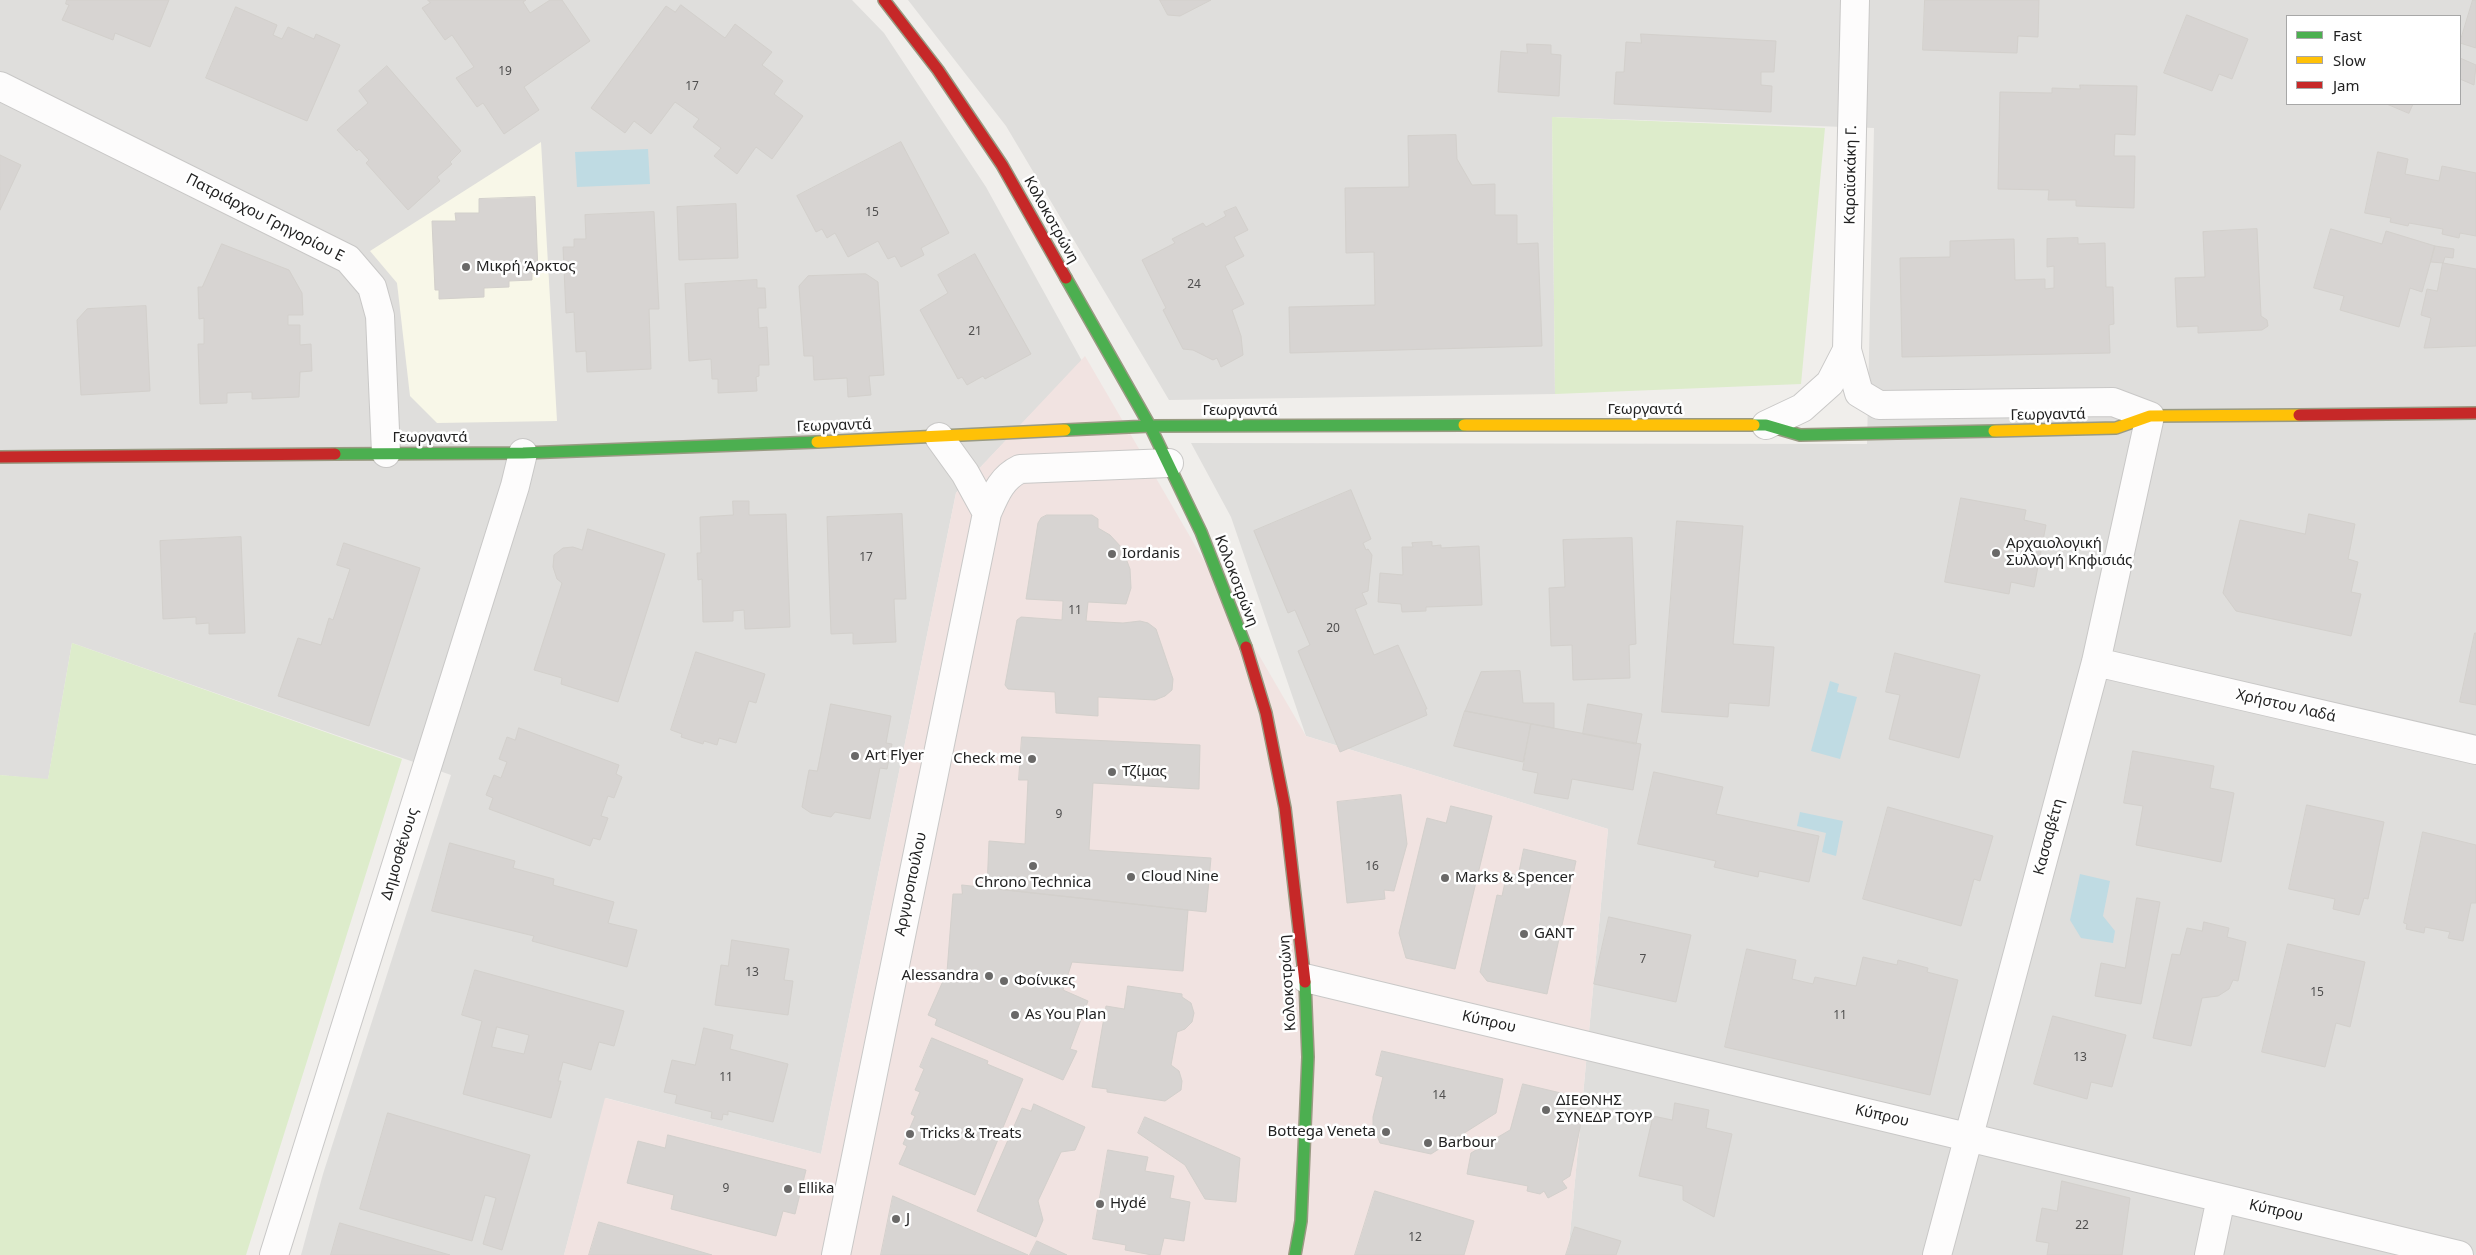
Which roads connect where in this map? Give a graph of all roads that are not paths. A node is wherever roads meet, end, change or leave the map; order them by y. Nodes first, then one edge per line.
1 (884, 0) edge
2 (1855, 0) edge
3 (0, 86) edge
4 (1848, 350) junction
5 (2476, 413) edge
6 (2150, 416) junction
7 (1766, 425) junction
8 (1150, 426) junction
9 (939, 437) junction
10 (386, 453) junction
11 (523, 453) junction
12 (0, 457) edge
13 (1169, 463) junction
14 (987, 513) junction
15 (2096, 662) junction
16 (2476, 750) edge
17 (1305, 978) junction
18 (1969, 1137) junction
19 (2221, 1198) junction
20 (274, 1255) edge
21 (836, 1255) edge
22 (1295, 1255) edge
23 (1937, 1255) edge
24 (2209, 1255) edge
25 (2459, 1255) edge

1 - 8 street, Κολοκοτρώνη
2 - 4 street, Καραϊσκάκη Γ.
3 - 10 street, Πατριάρχου Γρηγορίου Ε
4 - 6 street, Καραϊσκάκη Γ.
4 - 7 street, Καραϊσκάκη Γ.
5 - 6 street, Γεωργαντά
6 - 7 street, Γεωργαντά
6 - 15 street, Κασσαβέτη
7 - 8 street, Γεωργαντά
8 - 9 street, Γεωργαντά
8 - 13 street, Κολοκοτρώνη
9 - 11 street, Γεωργαντά
9 - 14 street
10 - 11 street, Γεωργαντά
10 - 12 street, Γεωργαντά
11 - 20 street, Δημοσθένους
13 - 14 street, Αργυροπούλου
13 - 17 street, Κολοκοτρώνη
14 - 21 street, Αργυροπούλου
15 - 16 street, Χρήστου Λαδά
15 - 18 street, Κασσαβέτη
17 - 18 street, Κύπρου
17 - 22 street, Κολοκοτρώνη
18 - 19 street, Κύπρου
18 - 23 street, Κασσαβέτη
19 - 24 street
19 - 25 street, Κύπρου

